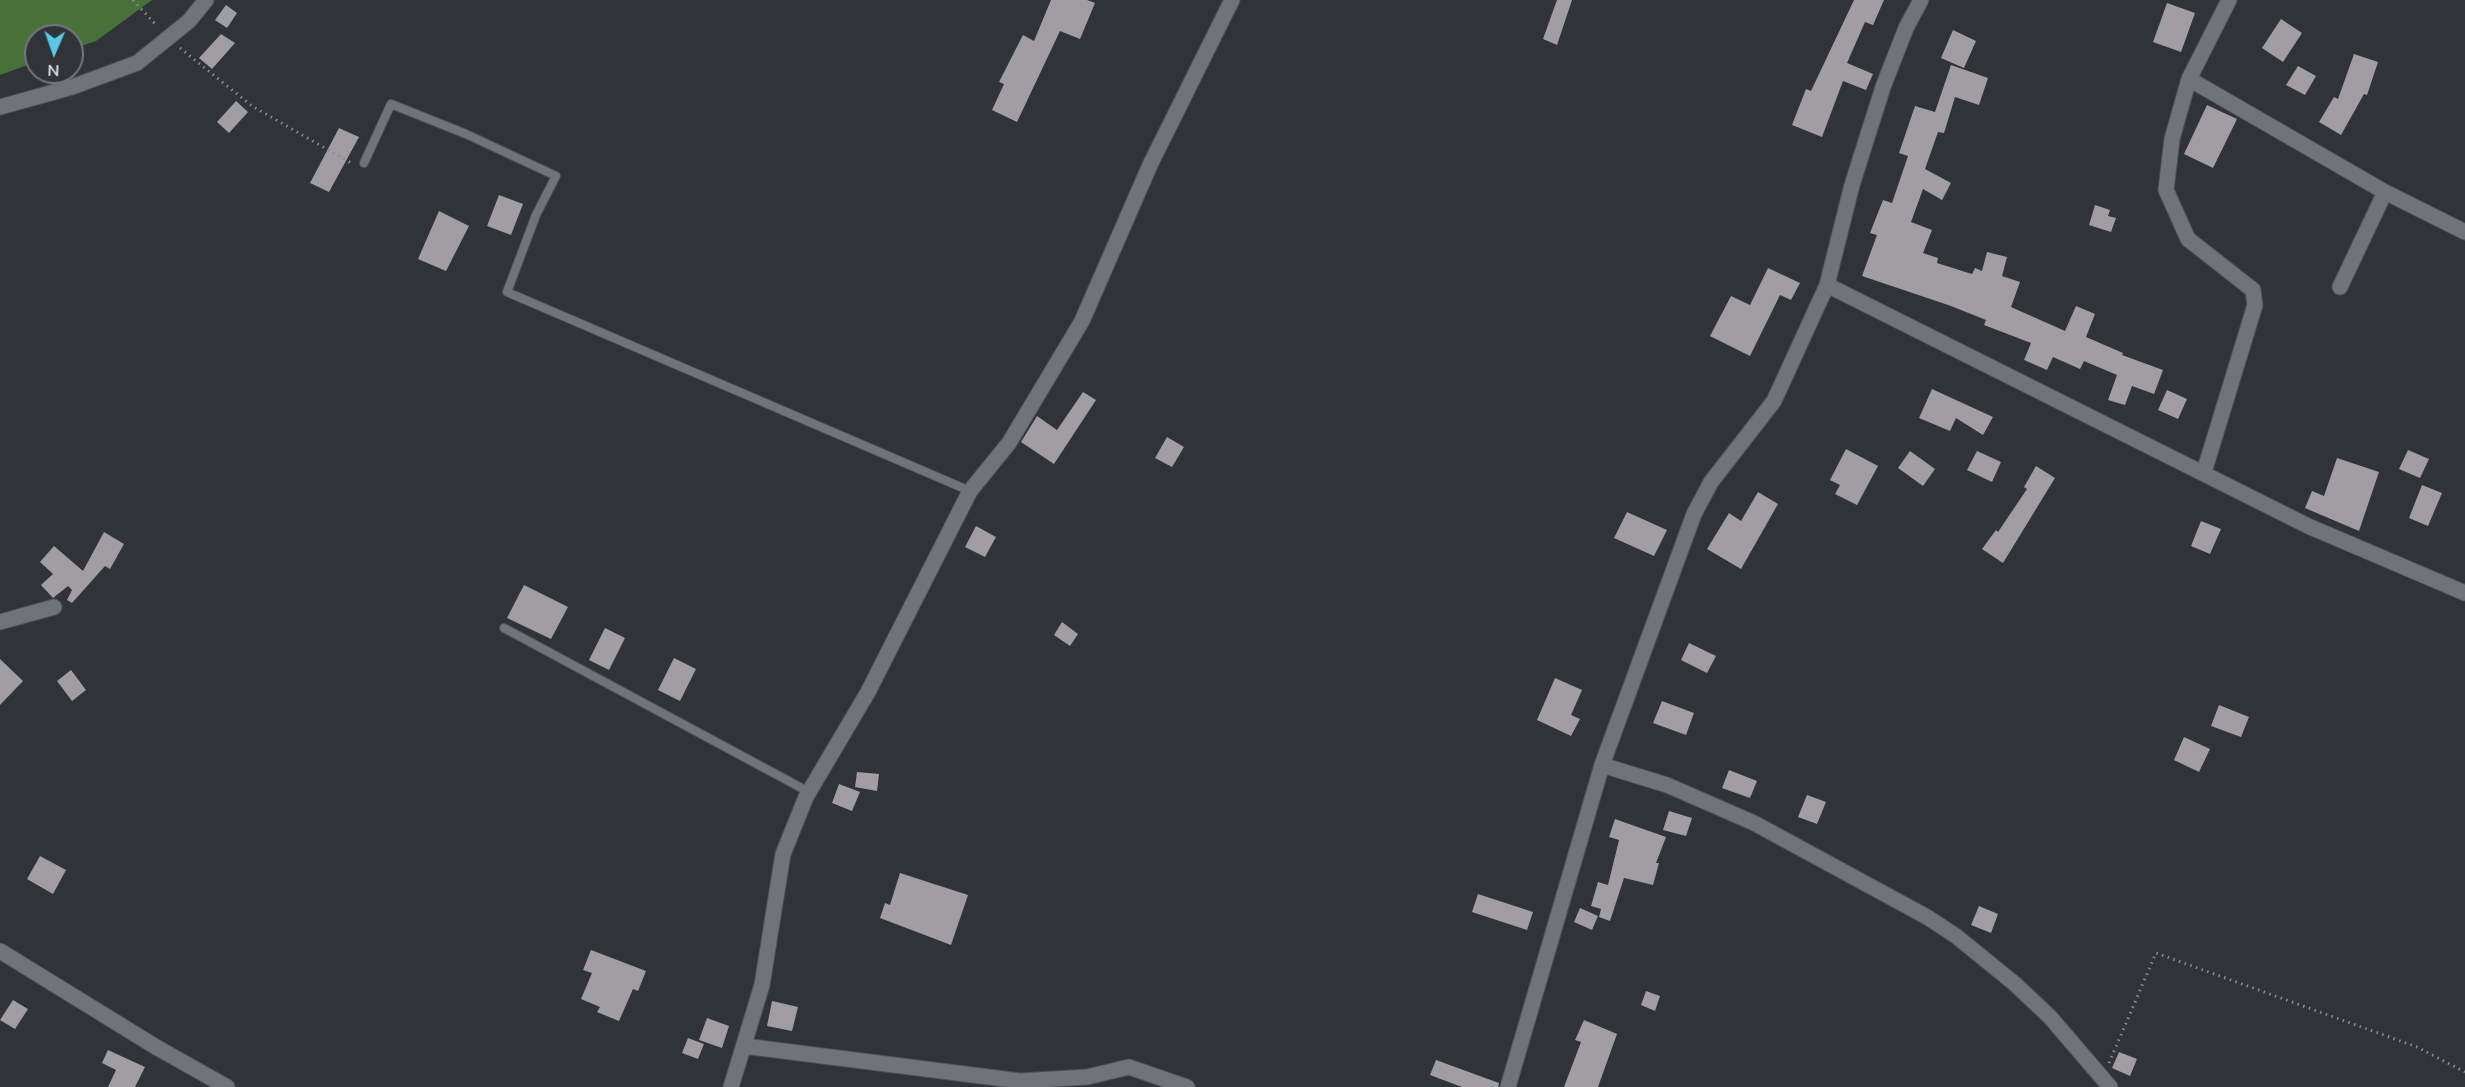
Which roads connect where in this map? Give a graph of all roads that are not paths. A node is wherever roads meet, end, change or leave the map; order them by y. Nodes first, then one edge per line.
1 (206, 0) edge
2 (1232, 0) edge
3 (1921, 0) edge
4 (2229, 0) edge
5 (2189, 79) junction
6 (0, 107) edge
7 (364, 163) road end
8 (2385, 192) junction
9 (2465, 232) edge
10 (1827, 285) junction
11 (2340, 287) dead end
12 (2204, 472) junction
13 (970, 491) junction
14 (2465, 593) edge
15 (54, 607) dead end
16 (0, 622) edge
17 (504, 628) dead end
18 (1602, 765) junction
19 (809, 792) junction
20 (0, 951) edge
21 (744, 1046) junction
22 (227, 1087) edge
23 (731, 1087) edge
24 (1187, 1087) edge
25 (1508, 1087) edge
26 (2110, 1087) edge

1 - 6 street
2 - 13 street
3 - 10 street
4 - 5 street
5 - 8 street
5 - 12 street
7 - 13 lane
8 - 9 street
8 - 11 street
10 - 12 street
10 - 18 street
12 - 14 street
13 - 19 street
15 - 16 street
17 - 19 lane
18 - 25 street
18 - 26 street
19 - 21 street
20 - 22 street
21 - 23 street
21 - 24 street

